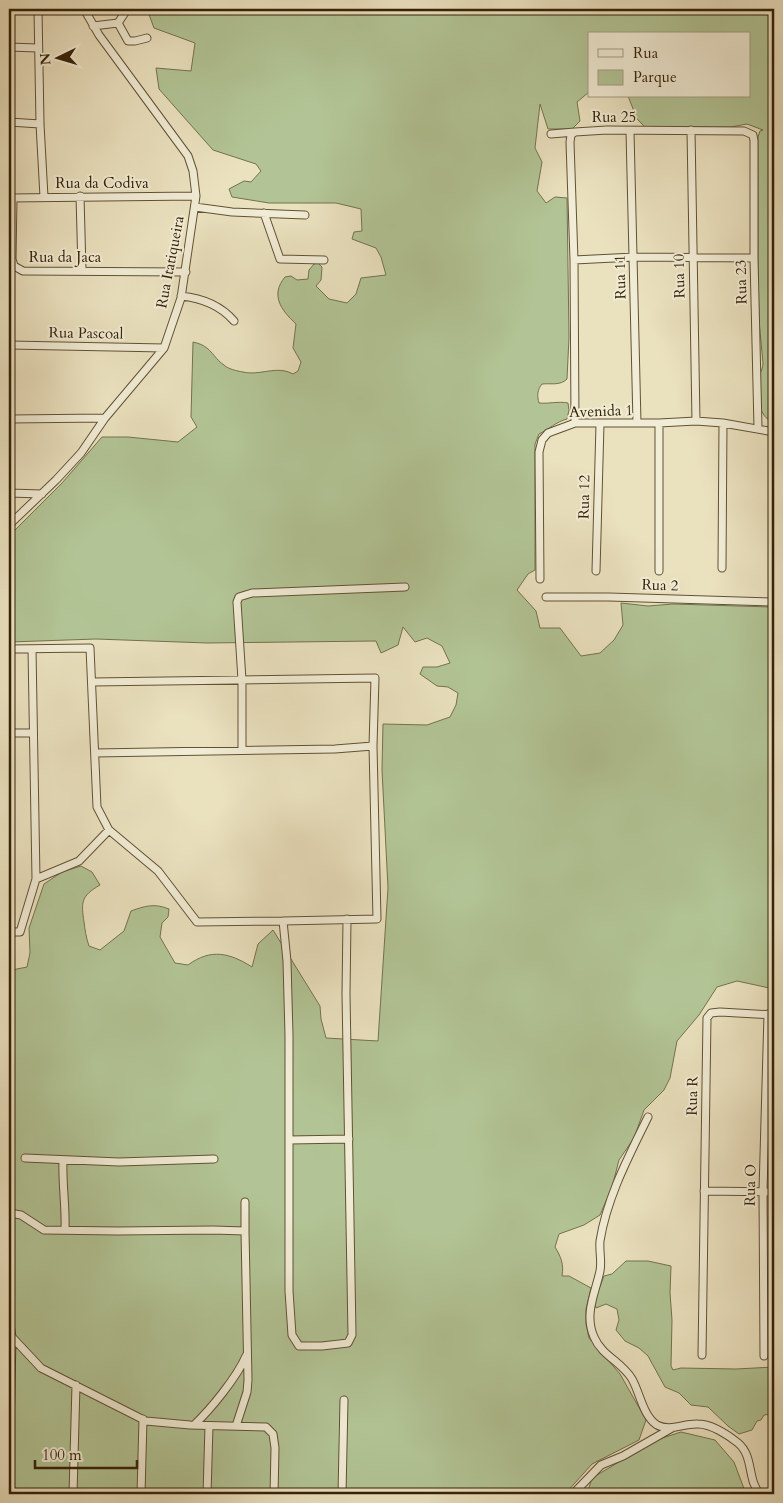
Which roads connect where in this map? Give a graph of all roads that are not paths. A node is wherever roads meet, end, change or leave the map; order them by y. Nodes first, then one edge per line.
1 (38, 9) edge
2 (84, 9) edge
3 (126, 11) dead end
4 (118, 23) junction
5 (93, 26) junction
6 (147, 38) dead end
7 (9, 47) edge
8 (38, 48) junction
9 (9, 122) edge
10 (40, 124) junction
11 (691, 130) junction
12 (630, 131) junction
13 (575, 132) junction
14 (551, 134) dead end
15 (753, 135) joint
16 (80, 196) junction
17 (196, 196) junction
18 (44, 197) junction
19 (11, 198) edge
20 (195, 207) junction
21 (264, 214) junction
22 (305, 215) dead end
23 (634, 257) junction
24 (693, 257) junction
25 (754, 258) junction
26 (324, 260) dead end
27 (574, 260) junction
28 (82, 270) junction
29 (186, 272) junction
30 (181, 296) junction
31 (234, 320) dead end
32 (9, 345) edge
33 (164, 348) junction
34 (105, 418) junction
35 (9, 419) edge
36 (696, 421) junction
37 (723, 422) junction
38 (575, 423) junction
39 (659, 423) junction
40 (600, 424) junction
41 (638, 424) junction
42 (758, 428) junction
43 (774, 432) edge
44 (9, 493) edge
45 (42, 494) junction
46 (9, 525) edge
47 (722, 568) dead end
48 (596, 571) dead end
49 (660, 571) dead end
50 (540, 579) dead end
51 (405, 587) dead end
52 (546, 597) dead end
53 (774, 602) edge
54 (9, 649) edge
55 (32, 649) junction
56 (242, 680) junction
57 (92, 682) junction
58 (9, 733) edge
59 (33, 733) junction
60 (372, 746) junction
61 (242, 750) junction
62 (95, 753) junction
63 (109, 830) junction
64 (36, 879) junction
65 (347, 919) junction
66 (283, 921) junction
67 (9, 932) edge
68 (771, 1015) edge
69 (648, 1117) dead end
70 (349, 1139) junction
71 (289, 1140) junction
72 (25, 1158) dead end
73 (214, 1159) dead end
74 (63, 1160) junction
75 (704, 1191) junction
76 (763, 1192) junction
77 (774, 1192) edge
78 (245, 1202) dead end
79 (9, 1213) edge
80 (65, 1230) junction
81 (245, 1232) junction
82 (9, 1318) edge
83 (10, 1337) edge
84 (248, 1354) junction
85 (702, 1355) dead end
86 (764, 1356) dead end
87 (76, 1385) junction
88 (344, 1400) dead end
89 (143, 1419) junction
90 (194, 1425) junction
91 (209, 1426) junction
92 (236, 1426) junction
93 (673, 1428) junction
94 (9, 1483) edge
95 (73, 1494) edge
96 (141, 1494) edge
97 (207, 1494) edge
98 (274, 1494) edge
99 (342, 1494) edge
100 (573, 1494) edge
101 (760, 1494) edge

1 - 8 street
2 - 5 street, Rua Itatiqueira
3 - 4 street
4 - 5 street
4 - 6 street
5 - 17 street, Rua Itatiqueira
7 - 8 street
8 - 10 street
9 - 10 street
10 - 18 street
11 - 12 street, Rua 25
11 - 15 street, Rua 25
11 - 24 street, Rua 10
12 - 13 street, Rua 25
12 - 23 street, Rua 11
13 - 14 street
13 - 27 street, Rua 25
15 - 25 street, Rua 23
16 - 17 street, Rua da Codiva
16 - 18 street, Rua da Codiva
16 - 28 street
17 - 20 street, Rua Itatiqueira
18 - 19 street, Rua da Codiva
19 - 28 street, Rua da Jaca
20 - 21 street
20 - 29 street, Rua Itatiqueira
21 - 22 street
21 - 26 street
23 - 24 street
23 - 27 street
23 - 41 street, Rua 11
24 - 25 street
24 - 36 street, Rua 10
25 - 42 street, Rua 23
27 - 38 street, Rua 25
28 - 29 street, Rua da Jaca
29 - 30 street, Rua Itatiqueira
30 - 31 street
30 - 33 street, Rua Itatiqueira
32 - 33 street, Rua Pascoal
33 - 34 street, Rua Itatiqueira
34 - 35 street
34 - 45 street, Rua Itatiqueira
36 - 37 street, Avenida 1
36 - 39 street, Avenida 1
37 - 42 street, Avenida 1
37 - 47 street
38 - 40 street, Avenida 1
38 - 50 street, Avenida 1
39 - 41 street, Avenida 1
39 - 49 street
40 - 41 street, Avenida 1
40 - 48 street, Rua 12
42 - 43 street, Avenida 1
44 - 45 street
45 - 46 street, Rua Itatiqueira
51 - 56 street
52 - 53 street, Rua 2
54 - 55 street
55 - 57 street
55 - 59 street
56 - 57 street
56 - 60 street
56 - 61 street
57 - 62 street
58 - 59 street
59 - 64 street
60 - 61 street
60 - 65 street
61 - 62 street
62 - 63 street
63 - 64 street
63 - 66 street
64 - 67 street
65 - 66 street
65 - 70 street
66 - 71 street
68 - 75 street, Rua R
68 - 76 street, Rua O
69 - 93 street
70 - 71 street
70 - 71 street
72 - 74 street
73 - 74 street
74 - 80 street
75 - 76 street
75 - 85 street
76 - 77 street
76 - 86 street, Rua O
78 - 81 street
79 - 80 street
80 - 81 street
81 - 84 street
82 - 83 street
83 - 87 street
83 - 94 street
84 - 90 street
84 - 92 street
87 - 89 street
87 - 95 street
88 - 99 street
89 - 90 street
89 - 96 street
90 - 91 street
91 - 92 street
91 - 97 street
92 - 98 street
93 - 100 street
93 - 101 street

